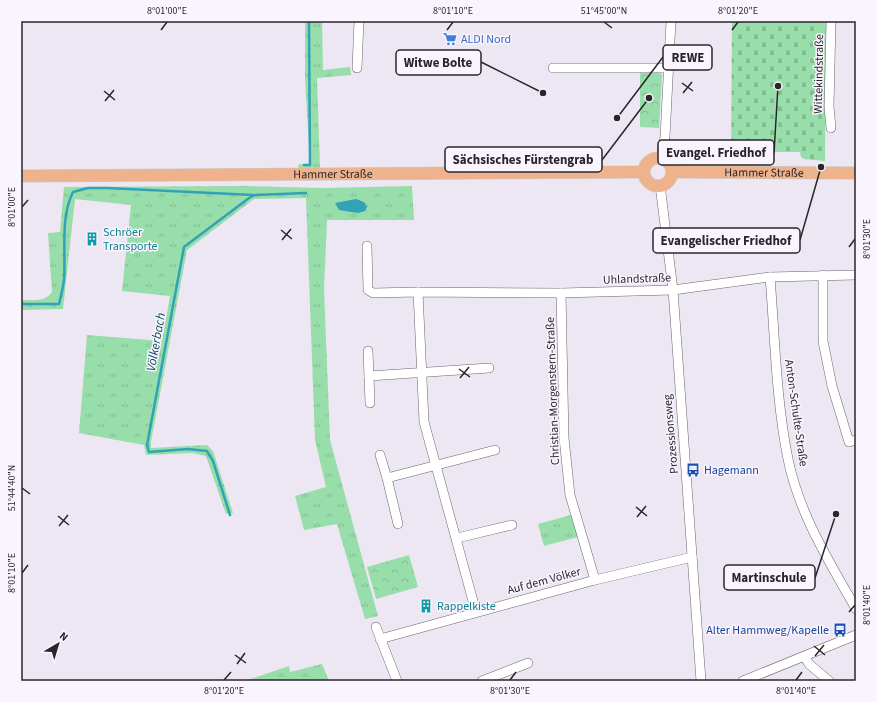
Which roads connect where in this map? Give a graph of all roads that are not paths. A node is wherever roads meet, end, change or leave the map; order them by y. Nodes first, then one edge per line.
1 (359, 21) edge
2 (671, 21) edge
3 (832, 21) edge
4 (357, 68) dead end
5 (553, 68) dead end
6 (669, 68) junction
7 (831, 128) dead end
8 (661, 158) junction
9 (644, 172) junction
10 (672, 172) junction
11 (856, 173) edge
12 (21, 176) edge
13 (660, 185) junction
14 (367, 246) dead end
15 (823, 275) junction
16 (856, 275) edge
17 (770, 277) junction
18 (673, 290) junction
19 (418, 292) junction
20 (562, 293) junction
21 (368, 351) dead end
22 (490, 368) dead end
23 (422, 372) junction
24 (369, 376) junction
25 (370, 404) dead end
26 (852, 441) edge
27 (495, 450) dead end
28 (380, 455) dead end
29 (435, 466) junction
30 (386, 478) junction
31 (398, 524) dead end
32 (512, 524) dead end
33 (457, 538) junction
34 (692, 557) junction
35 (595, 580) junction
36 (856, 609) edge
37 (476, 612) junction
38 (376, 627) dead end
39 (856, 635) edge
40 (380, 639) junction
41 (804, 657) junction
42 (528, 663) dead end
43 (398, 681) edge
44 (482, 681) edge
45 (701, 681) edge
46 (743, 681) edge
47 (829, 681) edge

1 - 4 street
2 - 6 street
3 - 7 street, Wittekindstraße
5 - 6 street
6 - 8 street
8 - 9 main road
8 - 10 main road
9 - 12 main road, Hammer Straße
9 - 13 main road
10 - 11 main road, Hammer Straße
10 - 13 main road
13 - 18 street, Prozessionsweg
14 - 19 street, Uhlandstraße
15 - 16 street, Uhlandstraße
15 - 17 street, Uhlandstraße
15 - 26 street
17 - 18 street, Uhlandstraße
17 - 36 street, Anton-Schulte-Straße
18 - 20 street, Uhlandstraße
18 - 34 street, Prozessionsweg
19 - 20 street, Uhlandstraße
19 - 23 street
20 - 35 street, Christian-Morgenstern-Straße
21 - 24 street
22 - 23 street
23 - 24 street
23 - 29 street
24 - 25 street
27 - 29 street
28 - 30 street
29 - 30 street
29 - 33 street
30 - 31 street
32 - 33 street
33 - 37 street
34 - 35 street, Auf dem Völker
34 - 45 street, Prozessionsweg
35 - 37 street, Auf dem Völker
37 - 40 street, Auf dem Völker
38 - 40 street
39 - 41 street
40 - 43 street
41 - 46 street
41 - 47 street
42 - 44 street

